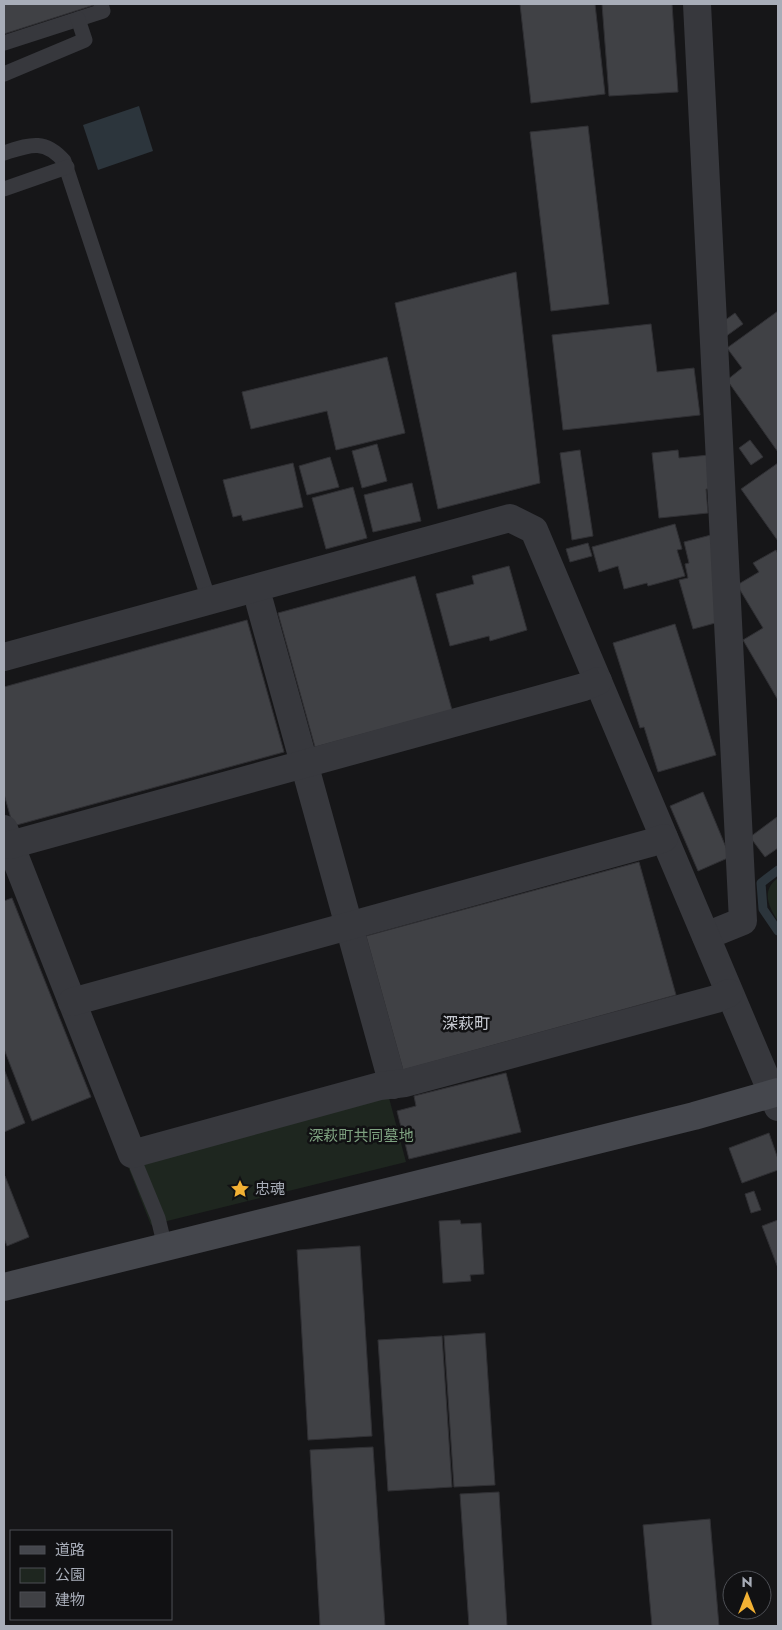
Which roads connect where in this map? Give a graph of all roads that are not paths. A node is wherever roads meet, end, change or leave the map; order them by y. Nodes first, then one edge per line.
1 (101, 4) edge
2 (697, 4) edge
3 (78, 19) junction
4 (4, 43) edge
5 (4, 74) edge
6 (4, 153) edge
7 (67, 167) junction
8 (4, 189) edge
9 (209, 600) junction
10 (260, 604) dead end
11 (4, 657) edge
12 (598, 681) junction
13 (304, 764) junction
14 (7, 837) edge
15 (664, 838) junction
16 (349, 926) junction
17 (706, 936) junction
18 (729, 993) junction
19 (72, 1002) junction
20 (393, 1085) junction
21 (776, 1097) edge
22 (137, 1167) dead end
23 (164, 1247) junction
24 (4, 1287) edge

1 - 3 lane
2 - 17 street
3 - 4 lane
3 - 5 lane
6 - 7 lane
7 - 8 lane
7 - 9 lane
9 - 11 street
9 - 12 street
10 - 13 street
12 - 13 street
12 - 15 street
13 - 14 street
13 - 16 street
14 - 19 street
15 - 16 street
15 - 17 street
16 - 19 street
16 - 20 street
17 - 18 street
18 - 20 street
18 - 21 street
19 - 20 street
21 - 23 street
22 - 23 lane
23 - 24 street

